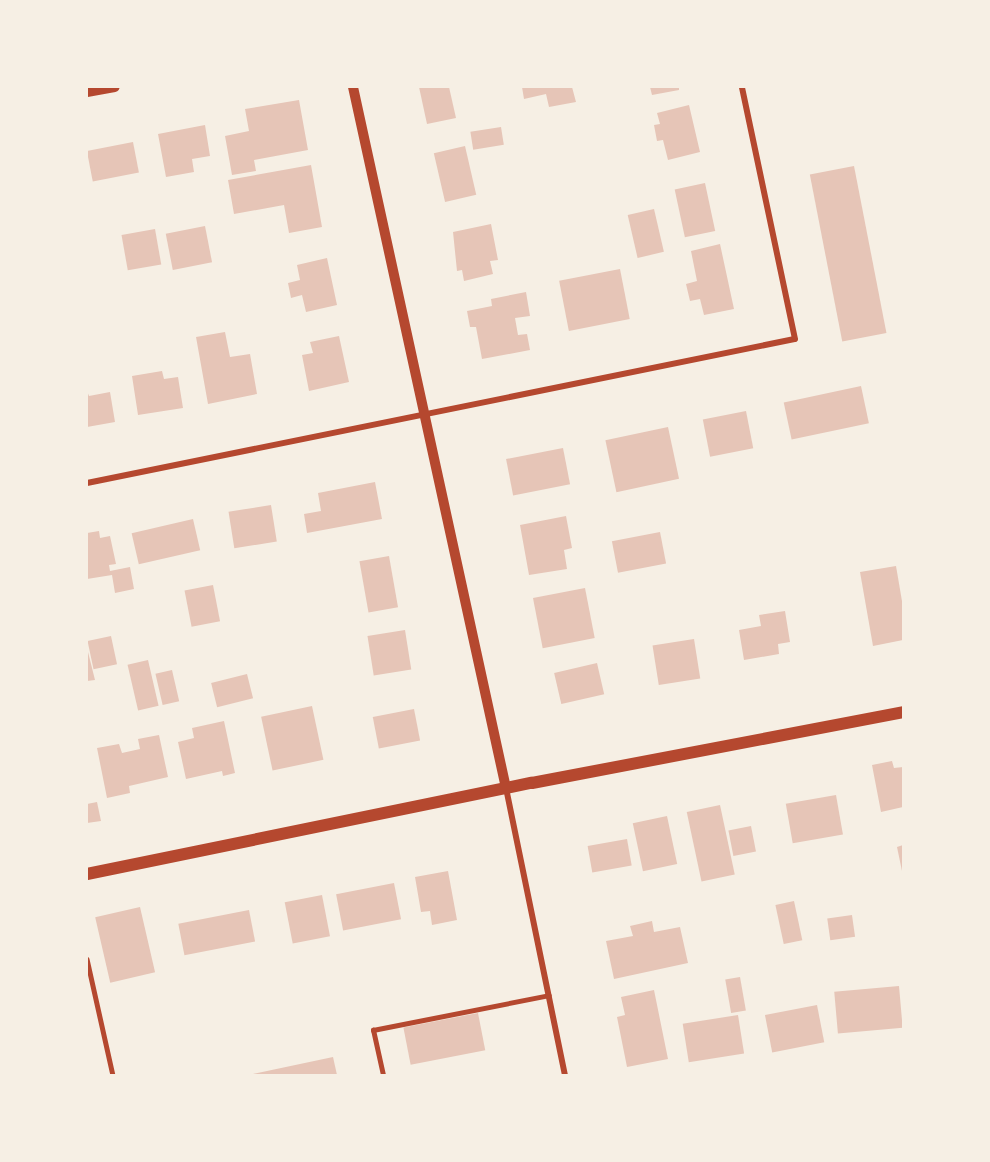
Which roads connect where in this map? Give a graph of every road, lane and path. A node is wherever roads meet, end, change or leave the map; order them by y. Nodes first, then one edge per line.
1 (115, 87) edge
2 (353, 87) edge
3 (742, 87) edge
4 (87, 92) edge
5 (427, 417) junction
6 (87, 483) edge
7 (903, 712) edge
8 (506, 788) junction
9 (87, 874) edge
10 (87, 959) edge
11 (549, 995) junction
12 (113, 1075) edge
13 (383, 1075) edge
14 (566, 1075) edge

1 - 4 street
2 - 5 street
3 - 5 street
5 - 6 street
5 - 8 street
7 - 8 main road
8 - 9 main road
8 - 11 street
10 - 12 lane
11 - 13 lane
11 - 14 street

